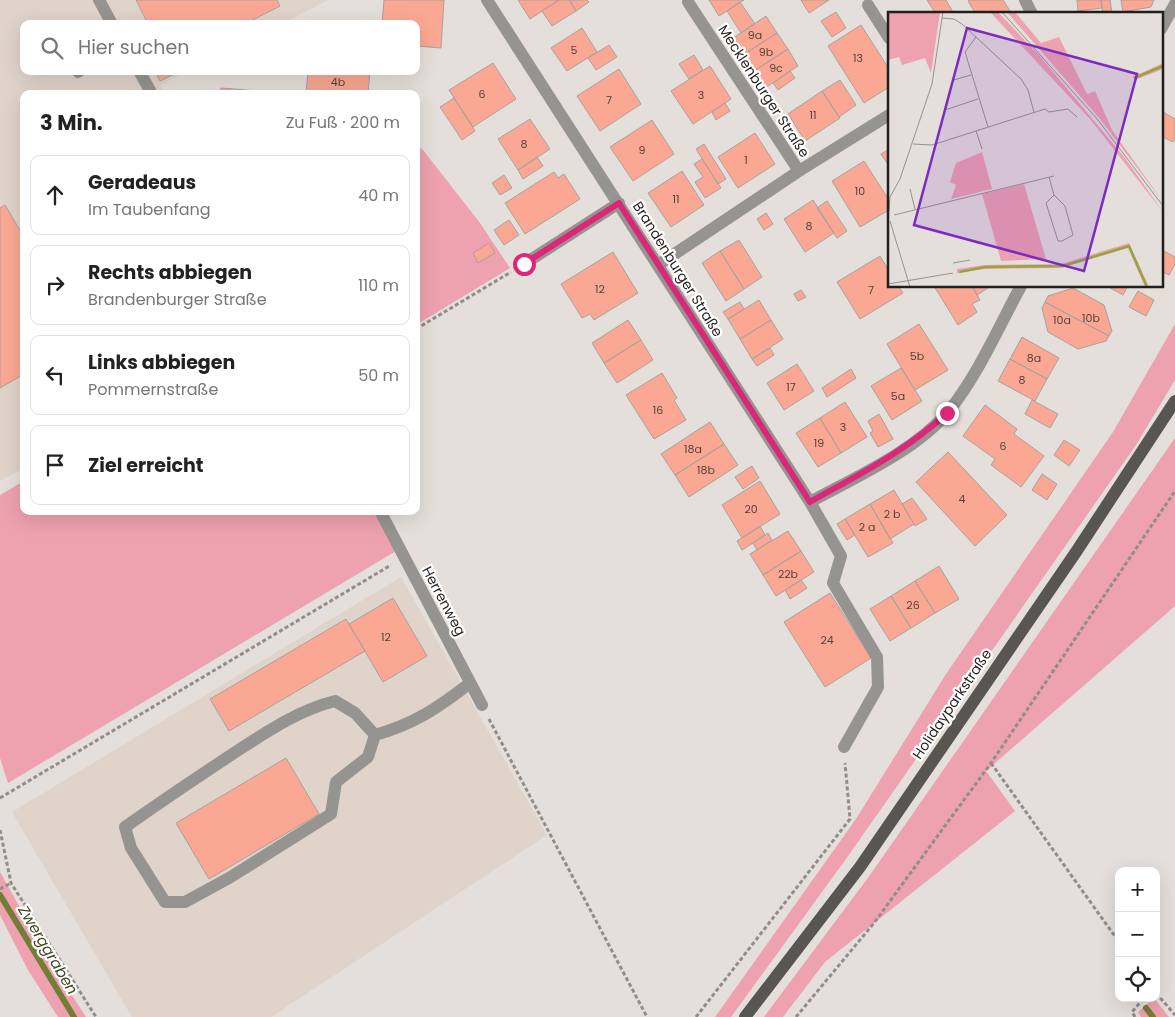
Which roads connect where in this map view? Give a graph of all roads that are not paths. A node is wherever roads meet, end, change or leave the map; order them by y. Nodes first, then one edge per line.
1 (98, 0) edge
2 (487, 0) edge
3 (1026, 0) edge
4 (688, 2) dead end
5 (1175, 4) edge
6 (868, 5) dead end
7 (1031, 12) edge
8 (110, 20) edge
9 (1162, 27) edge
10 (888, 36) edge
11 (141, 75) edge
12 (150, 90) edge
13 (888, 116) edge
14 (799, 171) junction
15 (619, 203) junction
16 (524, 264) road end
17 (658, 265) junction
18 (1019, 288) edge
19 (1175, 401) edge
20 (810, 502) junction
21 (382, 515) edge
22 (470, 683) junction
23 (482, 705) road end
24 (375, 734) junction
25 (844, 747) road end
26 (745, 1017) edge

1 - 8 street
2 - 15 street, Brandenburger Straße
3 - 7 street
4 - 14 street, Mecklenburger Straße
5 - 9 street
6 - 10 street
11 - 12 street
13 - 14 street, Mecklenburger Straße
14 - 17 street, Mecklenburger Straße
15 - 16 street
15 - 17 street, Brandenburger Straße
17 - 20 street, Brandenburger Straße
18 - 20 street
19 - 26 main road, Holidayparkstraße
20 - 25 street, Brandenburger Straße
21 - 22 street, Herrenweg
22 - 23 street, Herrenweg
22 - 24 street
24 - 24 street

